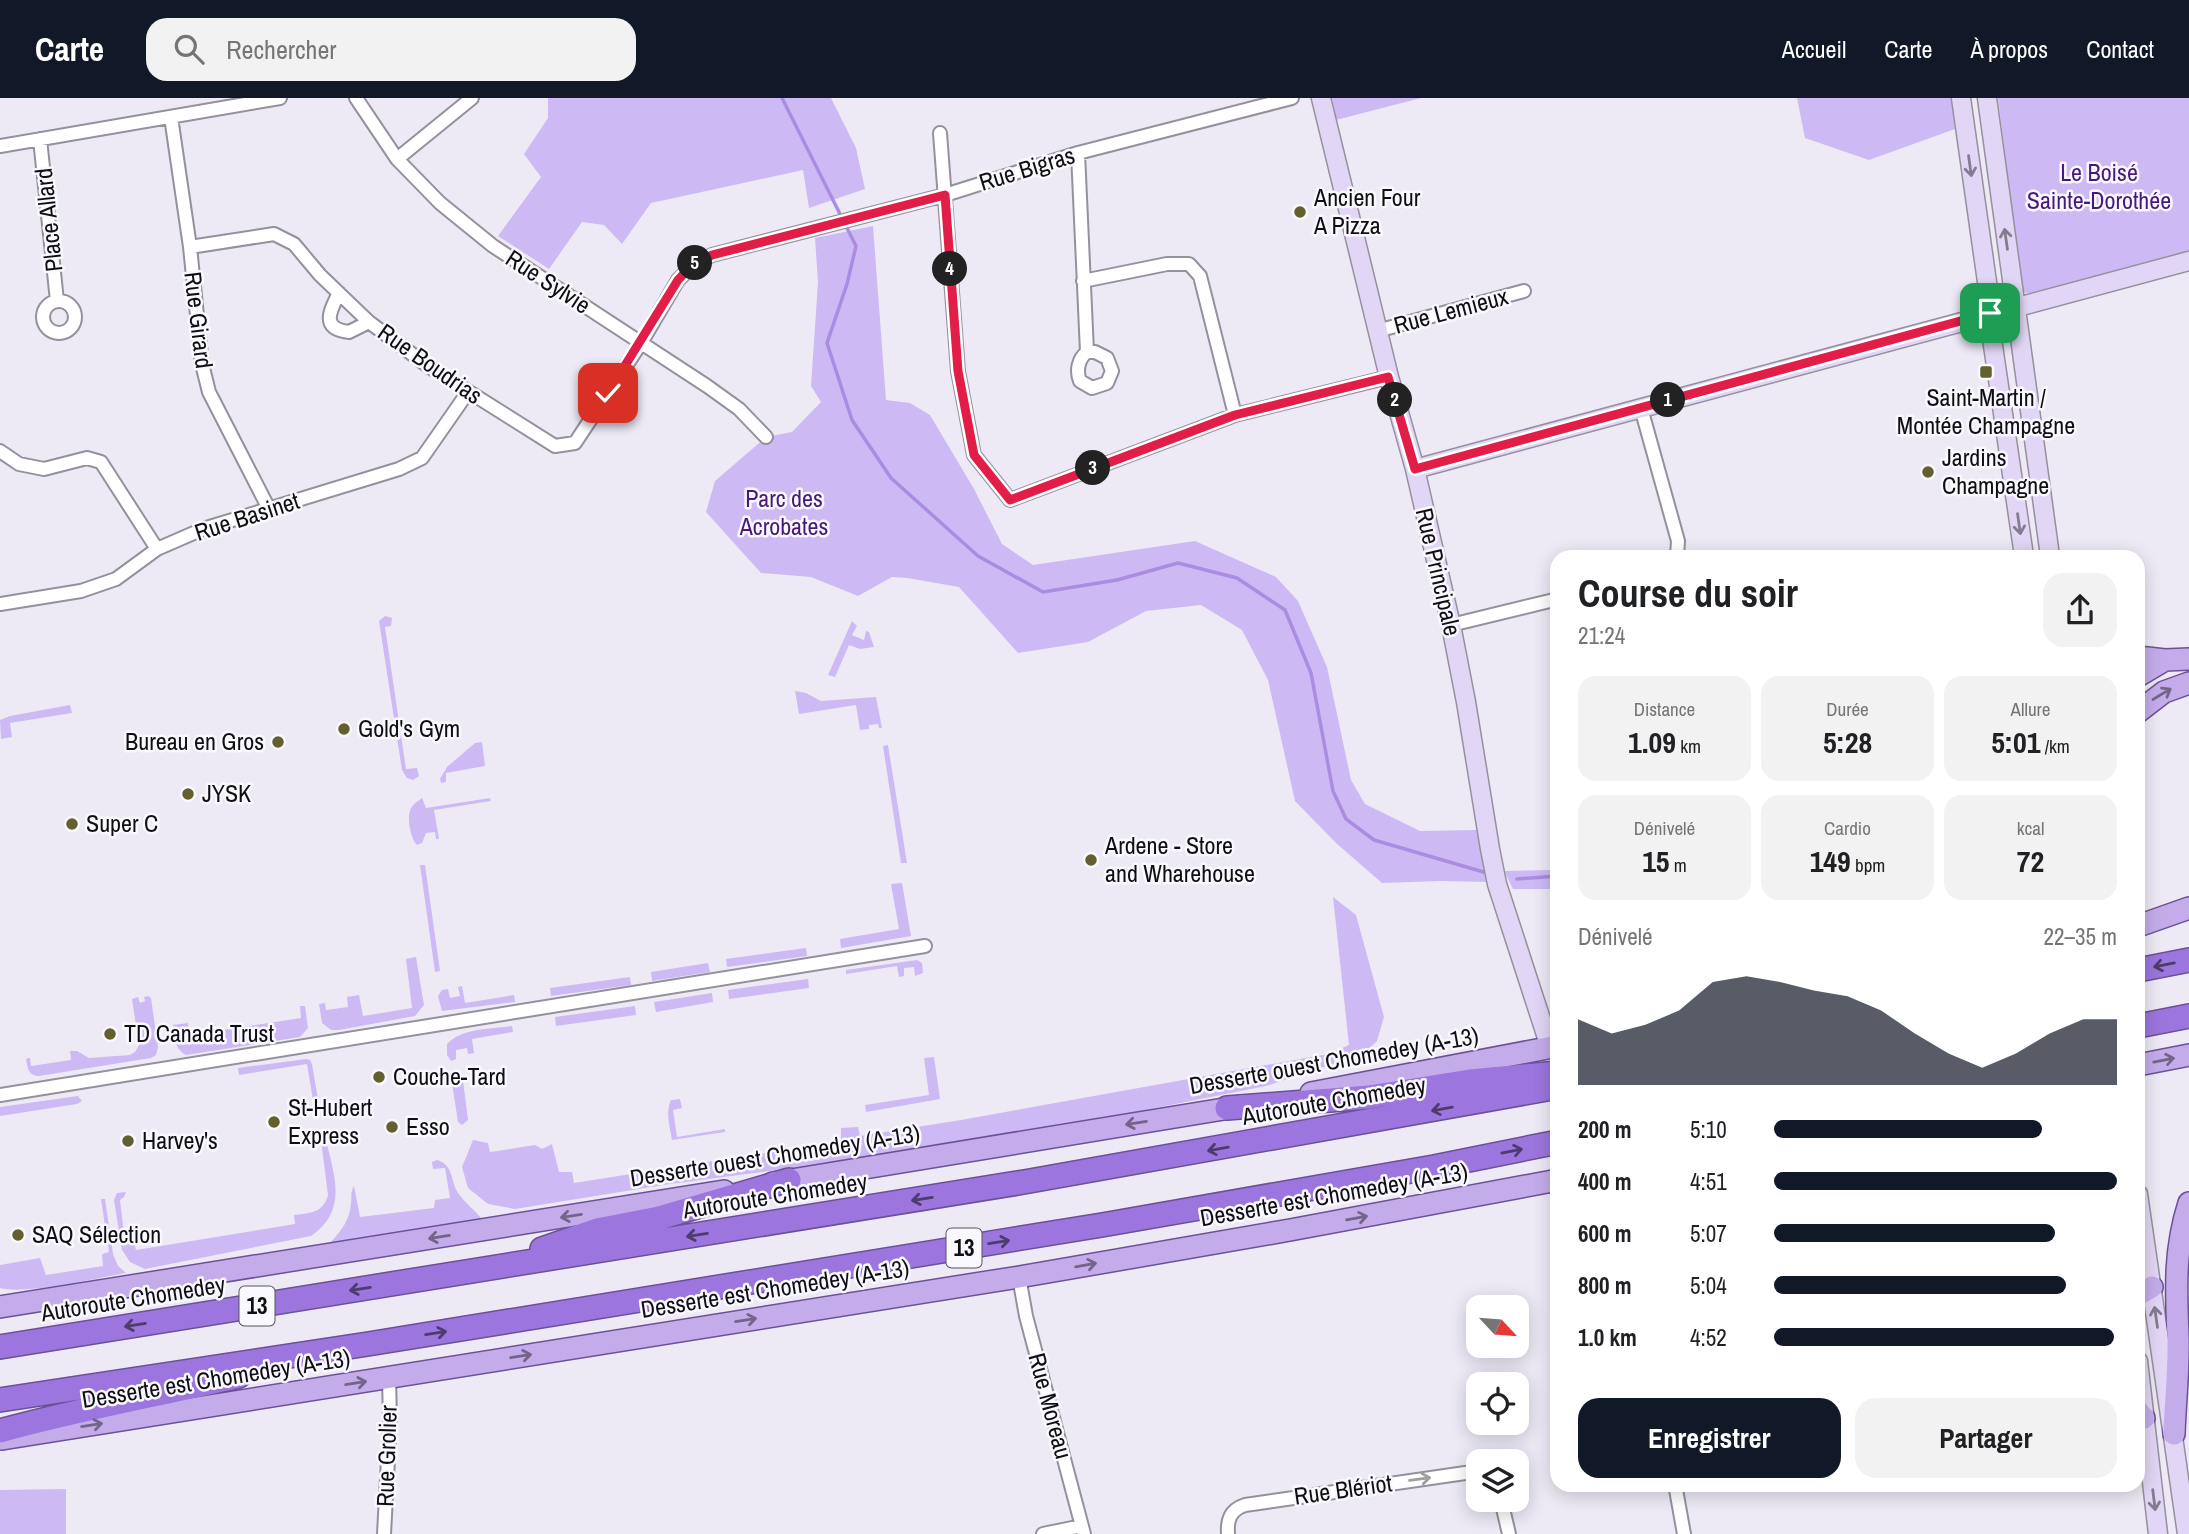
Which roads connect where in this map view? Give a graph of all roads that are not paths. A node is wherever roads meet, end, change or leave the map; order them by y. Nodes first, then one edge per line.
1 (280, 98) edge
2 (356, 98) edge
3 (472, 98) edge
4 (1292, 98) edge
5 (1321, 98) edge
6 (1961, 98) edge
7 (1987, 98) edge
8 (171, 117) junction
9 (940, 133) dead end
10 (40, 139) junction
11 (0, 146) edge
12 (1078, 153) junction
13 (397, 159) junction
14 (945, 195) junction
15 (190, 247) junction
16 (2189, 261) edge
17 (1083, 281) junction
18 (1524, 291) dead end
19 (339, 293) junction
20 (57, 301) dead end
21 (2015, 307) junction
22 (1990, 313) junction
23 (369, 321) junction
24 (1377, 331) junction
25 (641, 343) junction
26 (1087, 352) dead end
27 (1388, 377) junction
28 (468, 392) junction
29 (1641, 408) junction
30 (1235, 415) junction
31 (766, 437) dead end
32 (0, 451) edge
33 (1415, 469) junction
34 (270, 509) junction
35 (157, 549) junction
36 (1677, 550) edge
37 (2023, 550) edge
38 (2049, 550) edge
39 (1550, 601) edge
40 (0, 604) edge
41 (1451, 625) junction
42 (2145, 658) edge
43 (2189, 659) edge
44 (2165, 660) junction
45 (2145, 672) edge
46 (2189, 683) edge
47 (2145, 707) edge
48 (2189, 908) edge
49 (2189, 920) edge
50 (2145, 925) edge
51 (2145, 927) edge
52 (925, 946) dead end
53 (2189, 960) edge
54 (2145, 969) edge
55 (2189, 1016) edge
56 (2145, 1025) edge
57 (1550, 1039) edge
58 (1550, 1048) edge
59 (2189, 1055) edge
60 (2145, 1064) edge
61 (1550, 1074) edge
62 (1550, 1088) edge
63 (0, 1095) edge
64 (1227, 1108) junction
65 (1550, 1144) edge
66 (789, 1180) junction
67 (1550, 1182) edge
68 (1550, 1193) edge
69 (1467, 1198) junction
70 (2189, 1203) edge
71 (475, 1271) junction
72 (1019, 1277) junction
73 (2145, 1291) edge
74 (3, 1304) edge
75 (368, 1344) junction
76 (0, 1347) edge
77 (389, 1377) junction
78 (0, 1400) edge
79 (0, 1431) edge
80 (2174, 1434) junction
81 (0, 1440) edge
82 (2145, 1442) edge
83 (1466, 1473) edge
84 (1676, 1492) edge
85 (1504, 1512) edge
86 (1083, 1530) edge
87 (384, 1534) edge
88 (1043, 1534) edge
89 (1228, 1534) edge
90 (1509, 1534) edge
91 (1684, 1534) edge
92 (2158, 1534) edge
93 (2188, 1534) edge

1 - 8 street
2 - 13 street, Rue Sylvie
3 - 13 street
4 - 12 street, Rue Bigras
5 - 24 street, Rue Principale
6 -> 22 street
21 -> 7 street
8 - 10 street
8 - 15 street, Rue Girard
9 - 14 street
10 - 11 street
10 - 20 street, Place Allard
12 - 14 street, Rue Bigras
12 - 17 street
13 - 25 street, Rue Sylvie
14 - 25 street, Rue Bigras
14 - 30 street
15 - 19 street, Rue Boudrias
15 - 34 street, Rue Girard
16 - 21 street
17 - 26 street
17 - 30 street
18 - 24 street, Rue Lemieux
19 - 23 street, Rue Boudrias
19 - 23 street
21 - 22 street
21 - 38 street
22 - 29 street
22 -> 37 street
23 - 28 street, Rue Boudrias
24 - 27 street, Rue Principale
25 - 28 street, Rue Boudrias
25 - 31 street, Rue Sylvie
27 - 30 street
27 - 33 street, Rue Principale
28 - 34 street, Rue Basinet
29 - 33 street
29 - 36 street
32 - 35 street
33 - 41 street, Rue Principale
34 - 35 street, Rue Basinet
35 - 40 street, Rue Basinet
39 - 41 street
41 - 57 street, Rue Principale
42 - 44 main road
43 - 44 main road
44 - 45 main road
47 -> 46 main road
48 - 50 main road
49 - 51 main road
52 - 63 street
53 -> 54 highway
55 - 56 highway
58 - 64 main road, Desserte ouest Chomedey (A-13)
60 -> 59 main road
61 - 64 highway
62 -> 71 highway, Autoroute Chomedey / 13
64 -> 66 main road, Desserte ouest Chomedey (A-13)
75 -> 65 highway, 13
66 - 71 highway
66 -> 74 main road, Desserte ouest Chomedey (A-13)
67 - 69 main road, Desserte est Chomedey (A-13)
68 - 69 main road
72 -> 69 main road, Desserte est Chomedey (A-13)
70 - 80 main road
71 -> 76 highway, Autoroute Chomedey / 13
77 -> 72 main road, Desserte est Chomedey (A-13)
72 - 86 street, Rue Moreau
80 -> 73 street
75 - 78 highway, 13
75 - 79 highway
81 -> 77 main road, Desserte est Chomedey (A-13)
77 - 87 street, Rue Grolier
80 - 93 street
82 -> 92 street
89 -> 83 street, Rue Blériot
84 - 91 street
85 - 90 street
86 - 88 street

